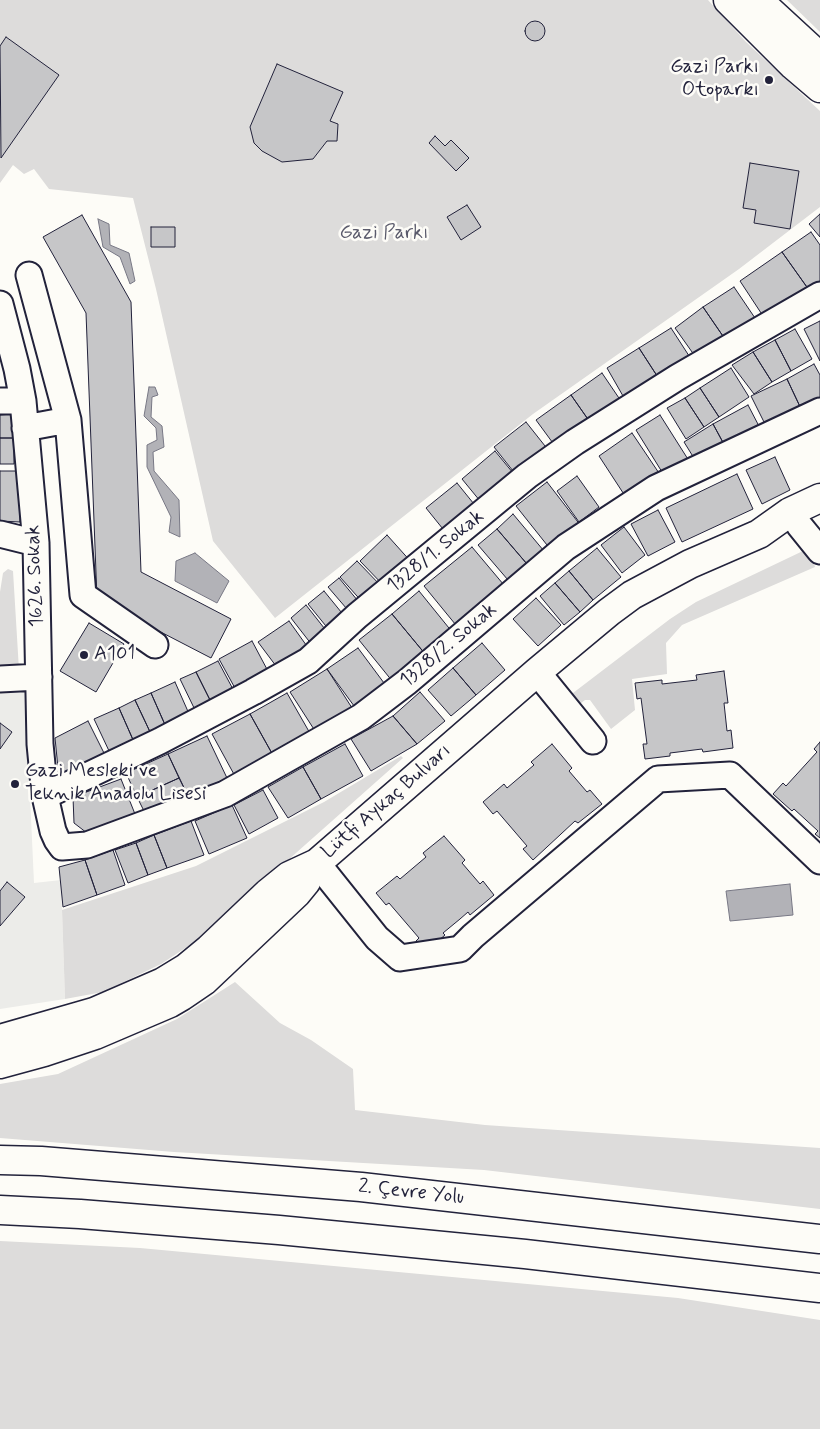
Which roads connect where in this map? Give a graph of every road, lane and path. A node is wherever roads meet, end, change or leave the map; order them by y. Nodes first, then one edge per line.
1 (728, 0) edge
2 (758, 0) edge
3 (820, 57) edge
4 (820, 88) edge
5 (29, 275) dead end
6 (820, 295) edge
7 (0, 304) edge
8 (11, 401) edge
9 (820, 411) edge
10 (68, 420) junction
11 (25, 428) junction
12 (820, 498) edge
13 (810, 521) edge
14 (0, 534) edge
15 (759, 534) junction
16 (36, 543) junction
17 (820, 551) edge
18 (155, 645) dead end
19 (537, 672) junction
20 (38, 678) junction
21 (0, 679) edge
22 (592, 741) dead end
23 (45, 796) junction
24 (62, 847) joint
25 (820, 861) edge
26 (317, 864) junction
27 (0, 1038) edge
28 (0, 1064) edge
29 (0, 1160) edge
30 (0, 1210) edge
31 (820, 1239) edge
32 (774, 1283) junction
33 (820, 1288) edge
34 (820, 1299) edge

1 - 4 main road
2 - 3 main road
5 - 10 street
6 - 23 street, 1328/1. Sokak
7 - 8 street, 1626. Sokak
8 - 11 street, 1626. Sokak
9 - 24 street, 1328/2. Sokak
10 - 11 street
10 - 18 street
11 - 16 street, 1626. Sokak
12 - 15 main road, Lütfi Aykaç Bulvarı
13 - 15 main road, Lütfi Aykaç Bulvarı
13 - 17 street
14 - 16 street
15 - 19 main road, Lütfi Aykaç Bulvarı
16 - 20 street, 1626. Sokak
19 - 22 street
19 - 26 main road, Lütfi Aykaç Bulvarı
20 - 21 street
20 - 23 street, 1626. Sokak
23 - 24 street, 1626. Sokak
25 - 26 street
26 - 27 main road, Lütfi Aykaç Bulvarı
26 - 28 main road
29 - 31 main road, 2. Çevre Yolu
30 - 32 main road
32 - 33 main road
32 - 34 main road

